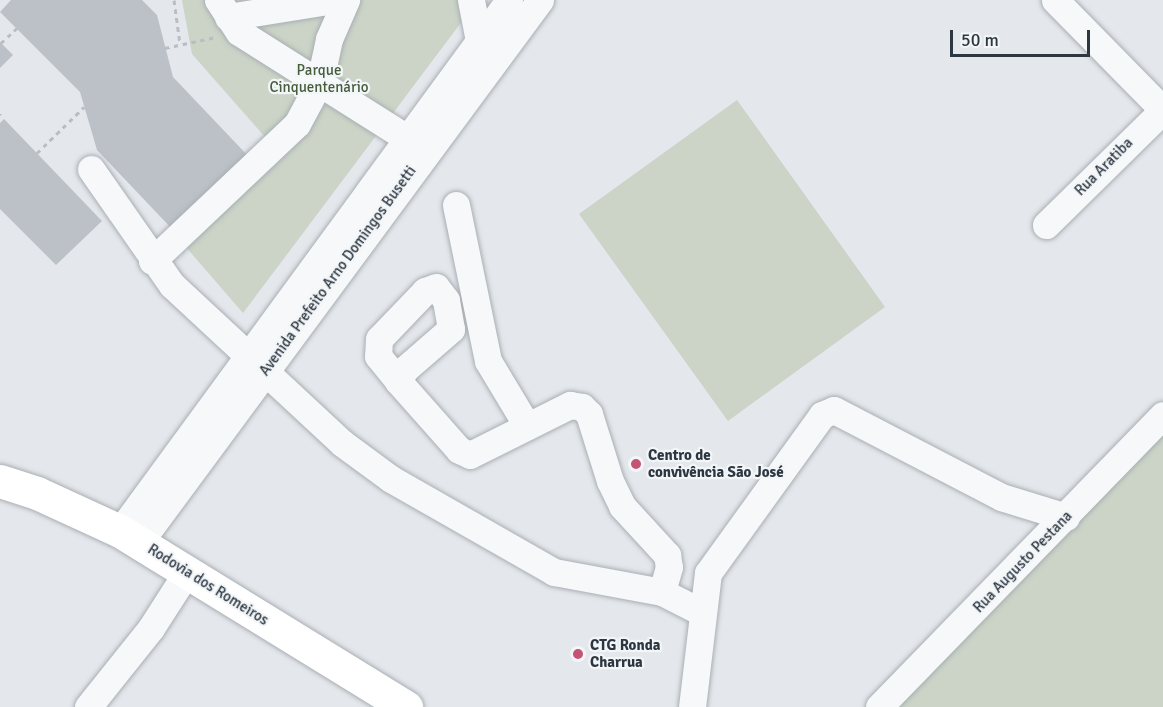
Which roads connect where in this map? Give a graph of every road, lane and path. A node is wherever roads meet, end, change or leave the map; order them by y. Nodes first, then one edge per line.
1 (174, 0) edge
2 (333, 0) edge
3 (346, 0) edge
4 (471, 0) edge
5 (509, 0) edge
6 (540, 0) edge
7 (1055, 0) edge
8 (228, 16) edge
9 (17, 28) dead end
10 (2, 43) edge
11 (180, 44) junction
12 (165, 48) dead end
13 (489, 48) junction
14 (320, 81) junction
15 (84, 107) dead end
16 (1163, 110) edge
17 (417, 145) junction
18 (37, 153) dead end
19 (91, 169) dead end
20 (456, 206) dead end
21 (1046, 225) dead end
22 (152, 261) junction
23 (258, 361) junction
24 (398, 381) dead end
25 (1163, 415) edge
26 (527, 426) junction
27 (0, 481) edge
28 (1066, 517) junction
29 (130, 537) junction
30 (187, 572) junction
31 (662, 592) junction
32 (701, 612) junction
33 (88, 707) edge
34 (406, 707) edge
35 (692, 707) edge
36 (879, 707) edge

1 - 11 path
2 - 8 street
3 - 14 street
4 - 13 street
5 - 13 street, Avenida Prefeito Arno Domingos Busetti
6 - 13 street, Avenida Prefeito Arno Domingos Busetti
7 - 16 street
8 - 11 path
8 - 14 street
9 - 10 path
11 - 12 path
13 - 17 street, Avenida Prefeito Arno Domingos Busetti
14 - 17 street
14 - 22 street
15 - 18 path
16 - 21 street, Rua Aratiba
17 - 23 street, Avenida Prefeito Arno Domingos Busetti
19 - 22 street
20 - 26 street
22 - 23 street
23 - 29 street, Avenida Prefeito Arno Domingos Busetti
23 - 31 street
24 - 26 street
25 - 28 street, Rua Augusto Pestana
26 - 31 street
27 - 29 main road, Rodovia dos Romeiros
28 - 32 street
28 - 36 street, Rua Augusto Pestana
29 - 30 main road, Rodovia dos Romeiros
30 - 33 street
30 - 34 main road, Rodovia dos Romeiros
31 - 32 street
32 - 35 street

